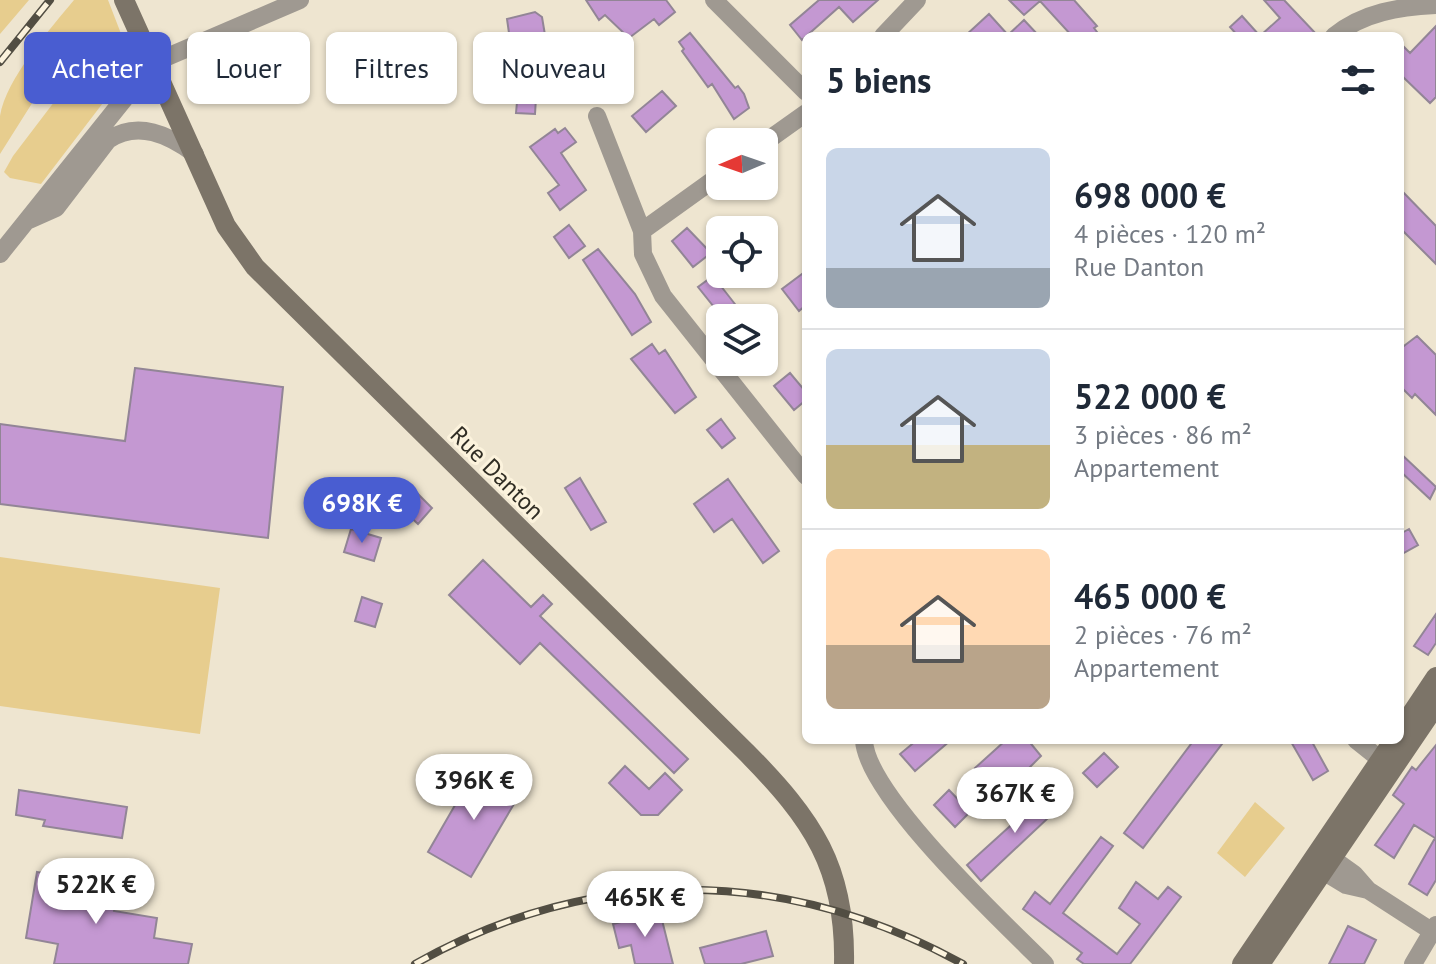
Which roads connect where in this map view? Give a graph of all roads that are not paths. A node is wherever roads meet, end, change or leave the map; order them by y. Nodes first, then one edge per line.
1 (124, 0) edge
2 (300, 0) edge
3 (714, 0) edge
4 (917, 0) edge
5 (1436, 5) edge
6 (139, 32) edge
7 (887, 32) edge
8 (1340, 32) edge
9 (171, 55) edge
10 (802, 88) edge
11 (171, 102) edge
12 (120, 104) edge
13 (597, 116) dead end
14 (802, 116) edge
15 (778, 133) edge
16 (196, 155) junction
17 (706, 185) edge
18 (23, 223) junction
19 (642, 231) junction
20 (0, 254) edge
21 (802, 471) edge
22 (1436, 677) edge
23 (1436, 705) edge
24 (1404, 725) edge
25 (865, 744) edge
26 (1361, 744) edge
27 (1393, 744) edge
28 (1387, 765) junction
29 (1322, 861) junction
30 (1434, 930) edge
31 (844, 964) edge
32 (1045, 964) edge
33 (1242, 964) edge
34 (1260, 964) edge
35 (1413, 964) edge

1 - 6 street, Rue Danton
2 - 9 street
3 - 10 street
4 - 7 street
5 - 8 street
11 - 16 street, Rue Danton
12 - 18 street
13 - 19 street
14 - 15 street
16 - 18 street
16 - 31 street, Rue Danton
17 - 19 street
18 - 20 street
19 - 21 street
22 - 24 street
23 - 28 street
25 - 32 street
26 - 28 street
27 - 28 street
28 - 29 street
29 - 30 street
29 - 33 street
29 - 34 street
30 - 35 street

